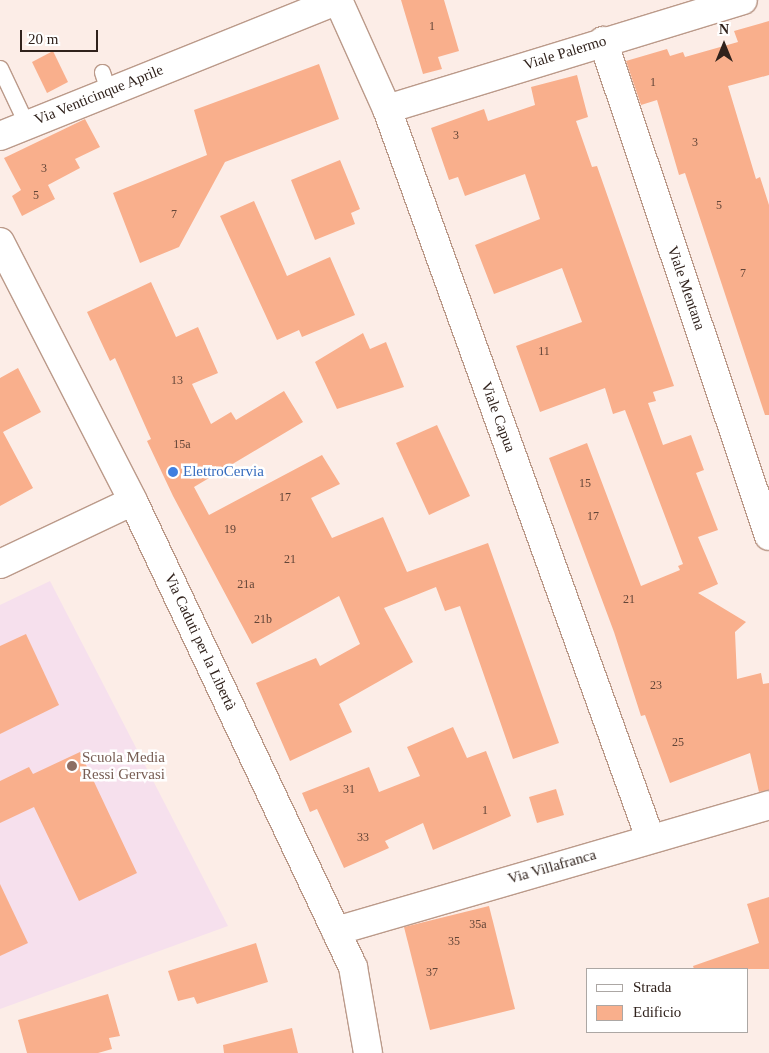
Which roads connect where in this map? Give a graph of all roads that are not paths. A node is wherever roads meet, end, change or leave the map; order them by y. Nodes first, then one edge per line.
1 (338, 0) edge
2 (743, 0) edge
3 (603, 41) junction
4 (0, 68) edge
5 (387, 108) junction
6 (27, 125) junction
7 (0, 136) edge
8 (0, 242) edge
9 (133, 501) junction
10 (769, 536) edge
11 (0, 564) edge
12 (769, 804) edge
13 (650, 838) junction
14 (336, 931) junction
15 (368, 1053) edge

1 - 5 street, Viale Capua
1 - 6 street, Via Venticinque Aprile
2 - 3 street, Viale Palermo
3 - 5 street, Viale Palermo
3 - 10 street, Viale Mentana
4 - 6 lane
5 - 13 street, Viale Capua
6 - 7 street, Via Venticinque Aprile
8 - 9 street, Via Caduti per la Libertà
9 - 11 street
9 - 14 street, Via Caduti per la Libertà
12 - 13 street, Via Villafranca
13 - 14 street, Via Villafranca
14 - 15 street, Via Caduti per la Libertà

